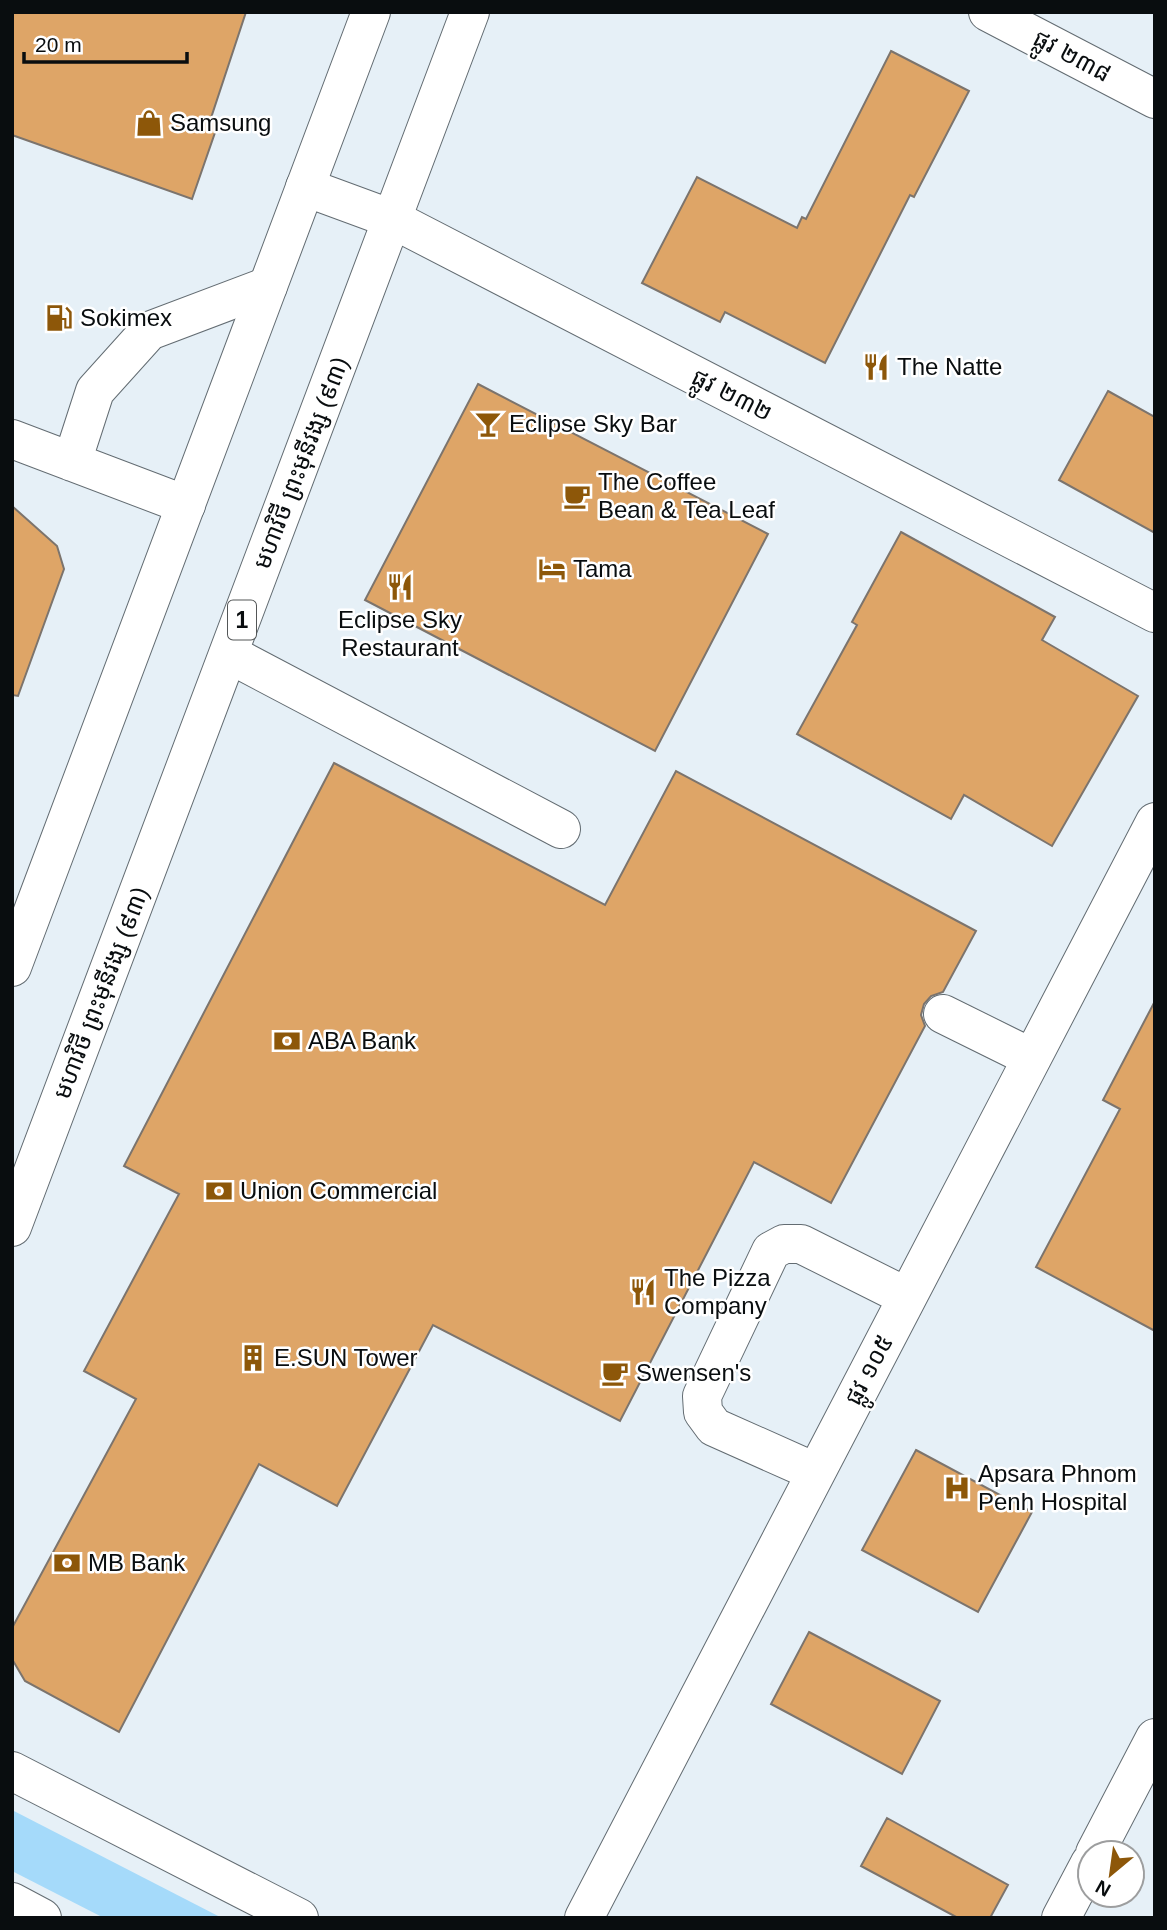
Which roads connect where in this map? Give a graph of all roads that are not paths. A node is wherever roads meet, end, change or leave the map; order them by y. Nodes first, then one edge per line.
1 (371, 12) edge
2 (470, 12) edge
3 (988, 12) edge
4 (1155, 99) edge
5 (305, 187) junction
6 (392, 219) junction
7 (268, 286) junction
8 (12, 439) edge
9 (72, 462) junction
10 (186, 505) junction
11 (1155, 613) edge
12 (229, 654) junction
13 (1155, 822) edge
14 (561, 829) dead end
15 (12, 967) edge
16 (943, 1014) dead end
17 (1032, 1058) junction
18 (12, 1227) edge
19 (907, 1297) junction
20 (816, 1472) junction
21 (1155, 1738) edge
22 (12, 1771) edge
23 (1102, 1839) edge
24 (1076, 1890) edge
25 (12, 1902) edge
26 (42, 1918) edge
27 (299, 1918) edge
28 (583, 1918) edge
29 (1061, 1918) edge

1 - 5 main road
2 - 6 main road, មហាវិថី ព្រះមុនីវង្ស (៩៣) / 1
3 - 4 main road, ផ្លូវ ២៣៨
5 - 6 main road, ផ្លូវ ២៣២
5 - 7 main road
6 - 11 main road, ផ្លូវ ២៣២
6 - 12 main road, មហាវិថី ព្រះមុនីវង្ស (៩៣) / 1
7 - 9 main road
7 - 10 main road
8 - 9 main road
9 - 10 main road
10 - 15 main road
12 - 14 main road
12 - 18 main road, មហាវិថី ព្រះមុនីវង្ស (៩៣) / 1
13 - 17 main road, ផ្លូវ ១០៥
16 - 17 main road
17 - 19 main road, ផ្លូវ ១០៥
19 - 20 main road, ផ្លូវ ១០៥
19 - 20 main road
20 - 28 main road, ផ្លូវ ១០៥
21 - 23 main road
22 - 27 main road
24 - 29 main road
25 - 26 main road

